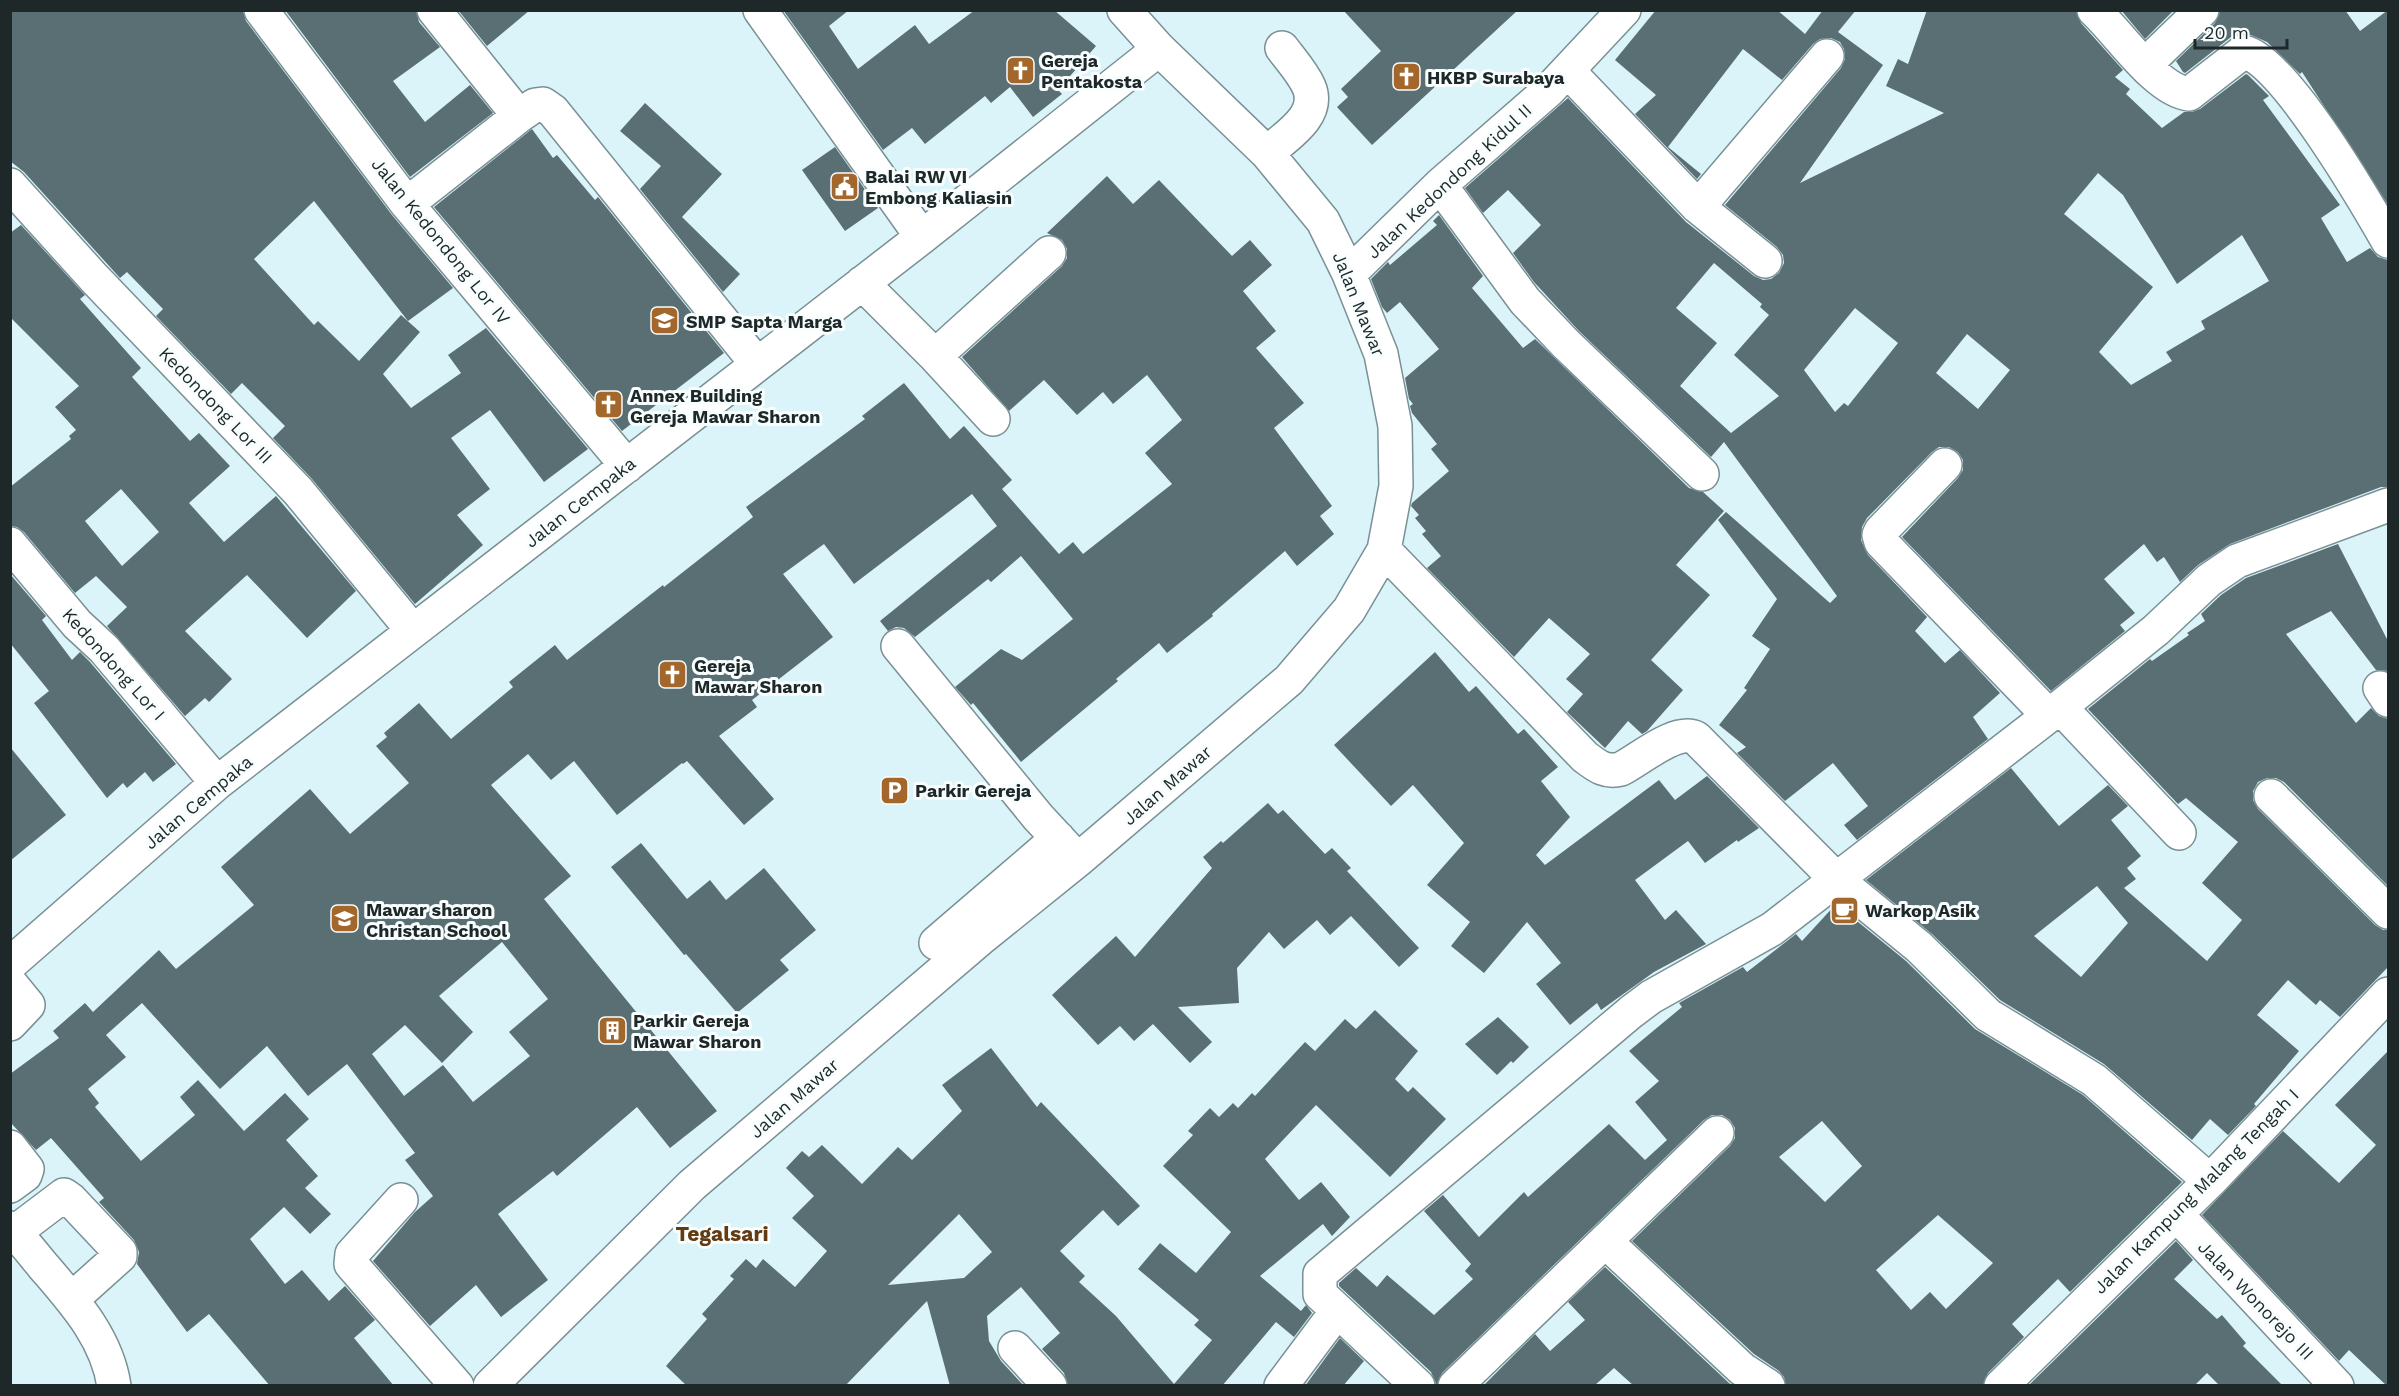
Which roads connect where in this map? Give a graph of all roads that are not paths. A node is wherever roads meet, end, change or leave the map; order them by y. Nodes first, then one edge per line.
1 (261, 10) edge
2 (434, 10) edge
3 (760, 10) edge
4 (1124, 10) edge
5 (1624, 10) edge
6 (2094, 10) edge
7 (2202, 10) edge
8 (1282, 48) dead end
9 (1159, 49) junction
10 (1827, 56) dead end
11 (2145, 66) junction
12 (1568, 71) junction
13 (519, 116) junction
14 (1267, 153) junction
15 (10, 185) edge
16 (1440, 185) junction
17 (407, 204) junction
18 (1698, 207) junction
19 (921, 237) junction
20 (2388, 241) edge
21 (1049, 253) dead end
22 (1766, 261) dead end
23 (1349, 274) junction
24 (862, 283) junction
25 (934, 356) junction
26 (756, 364) junction
27 (993, 418) dead end
28 (1945, 465) dead end
29 (627, 466) junction
30 (1702, 474) dead end
31 (2388, 506) edge
32 (10, 544) edge
33 (1384, 550) junction
34 (413, 631) junction
35 (898, 646) dead end
36 (2055, 711) junction
37 (217, 783) junction
38 (2271, 796) dead end
39 (2179, 833) dead end
40 (1068, 849) junction
41 (1838, 880) junction
42 (2388, 912) edge
43 (936, 943) dead end
44 (10, 964) edge
45 (10, 983) edge
46 (2388, 994) edge
47 (10, 1024) edge
48 (1717, 1132) dead end
49 (10, 1147) edge
50 (2210, 1181) junction
51 (10, 1186) edge
52 (401, 1200) dead end
53 (2176, 1214) junction
54 (13, 1230) edge
55 (1605, 1241) junction
56 (72, 1299) junction
57 (1337, 1311) junction
58 (1015, 1348) dead end
59 (114, 1386) edge
60 (457, 1386) edge
61 (490, 1386) edge
62 (1050, 1386) edge
63 (1281, 1386) edge
64 (1418, 1386) edge
65 (1455, 1386) edge
66 (1768, 1386) edge
67 (2001, 1386) edge
68 (2337, 1386) edge

1 - 17 street, Jalan Kedondong Lor IV
2 - 13 street
3 - 19 street
4 - 9 street, Jalan Mawar
5 - 12 street, Jalan Kedondong Kidul II
6 - 11 street
7 - 11 street
8 - 14 street
9 - 14 street, Jalan Mawar
9 - 19 street, Jalan Cempaka
10 - 18 street
11 - 20 street
12 - 16 street, Jalan Kedondong Kidul II
12 - 18 street
13 - 17 street
13 - 26 street
14 - 23 street, Jalan Mawar
15 - 34 street, Kedondong Lor III
16 - 23 street, Jalan Kedondong Kidul II
16 - 30 street
17 - 29 street, Jalan Kedondong Lor IV
18 - 22 street
19 - 24 street, Jalan Cempaka
21 - 25 street
23 - 33 street, Jalan Mawar
24 - 25 street
24 - 26 street, Jalan Cempaka
25 - 27 street
26 - 29 street, Jalan Cempaka
28 - 36 street
29 - 34 street, Jalan Cempaka
31 - 36 street
32 - 37 street, Kedondong Lor I
33 - 40 street, Jalan Mawar
33 - 41 street
34 - 37 street, Jalan Cempaka
35 - 40 street
36 - 39 street
36 - 41 street
37 - 44 street, Jalan Cempaka
38 - 42 street
40 - 43 street
40 - 61 street, Jalan Mawar
41 - 50 street
41 - 57 street
45 - 47 street
46 - 50 street, Jalan Kampung Malang Tengah I
48 - 55 street
49 - 51 street
50 - 53 street, Jalan Kampung Malang Tengah I
52 - 60 street
53 - 67 street, Jalan Kampung Malang Tengah I
53 - 68 street, Jalan Wonorejo III
54 - 56 street
54 - 56 street
55 - 65 street
55 - 66 street
56 - 59 street
57 - 63 street
57 - 64 street
58 - 62 street

